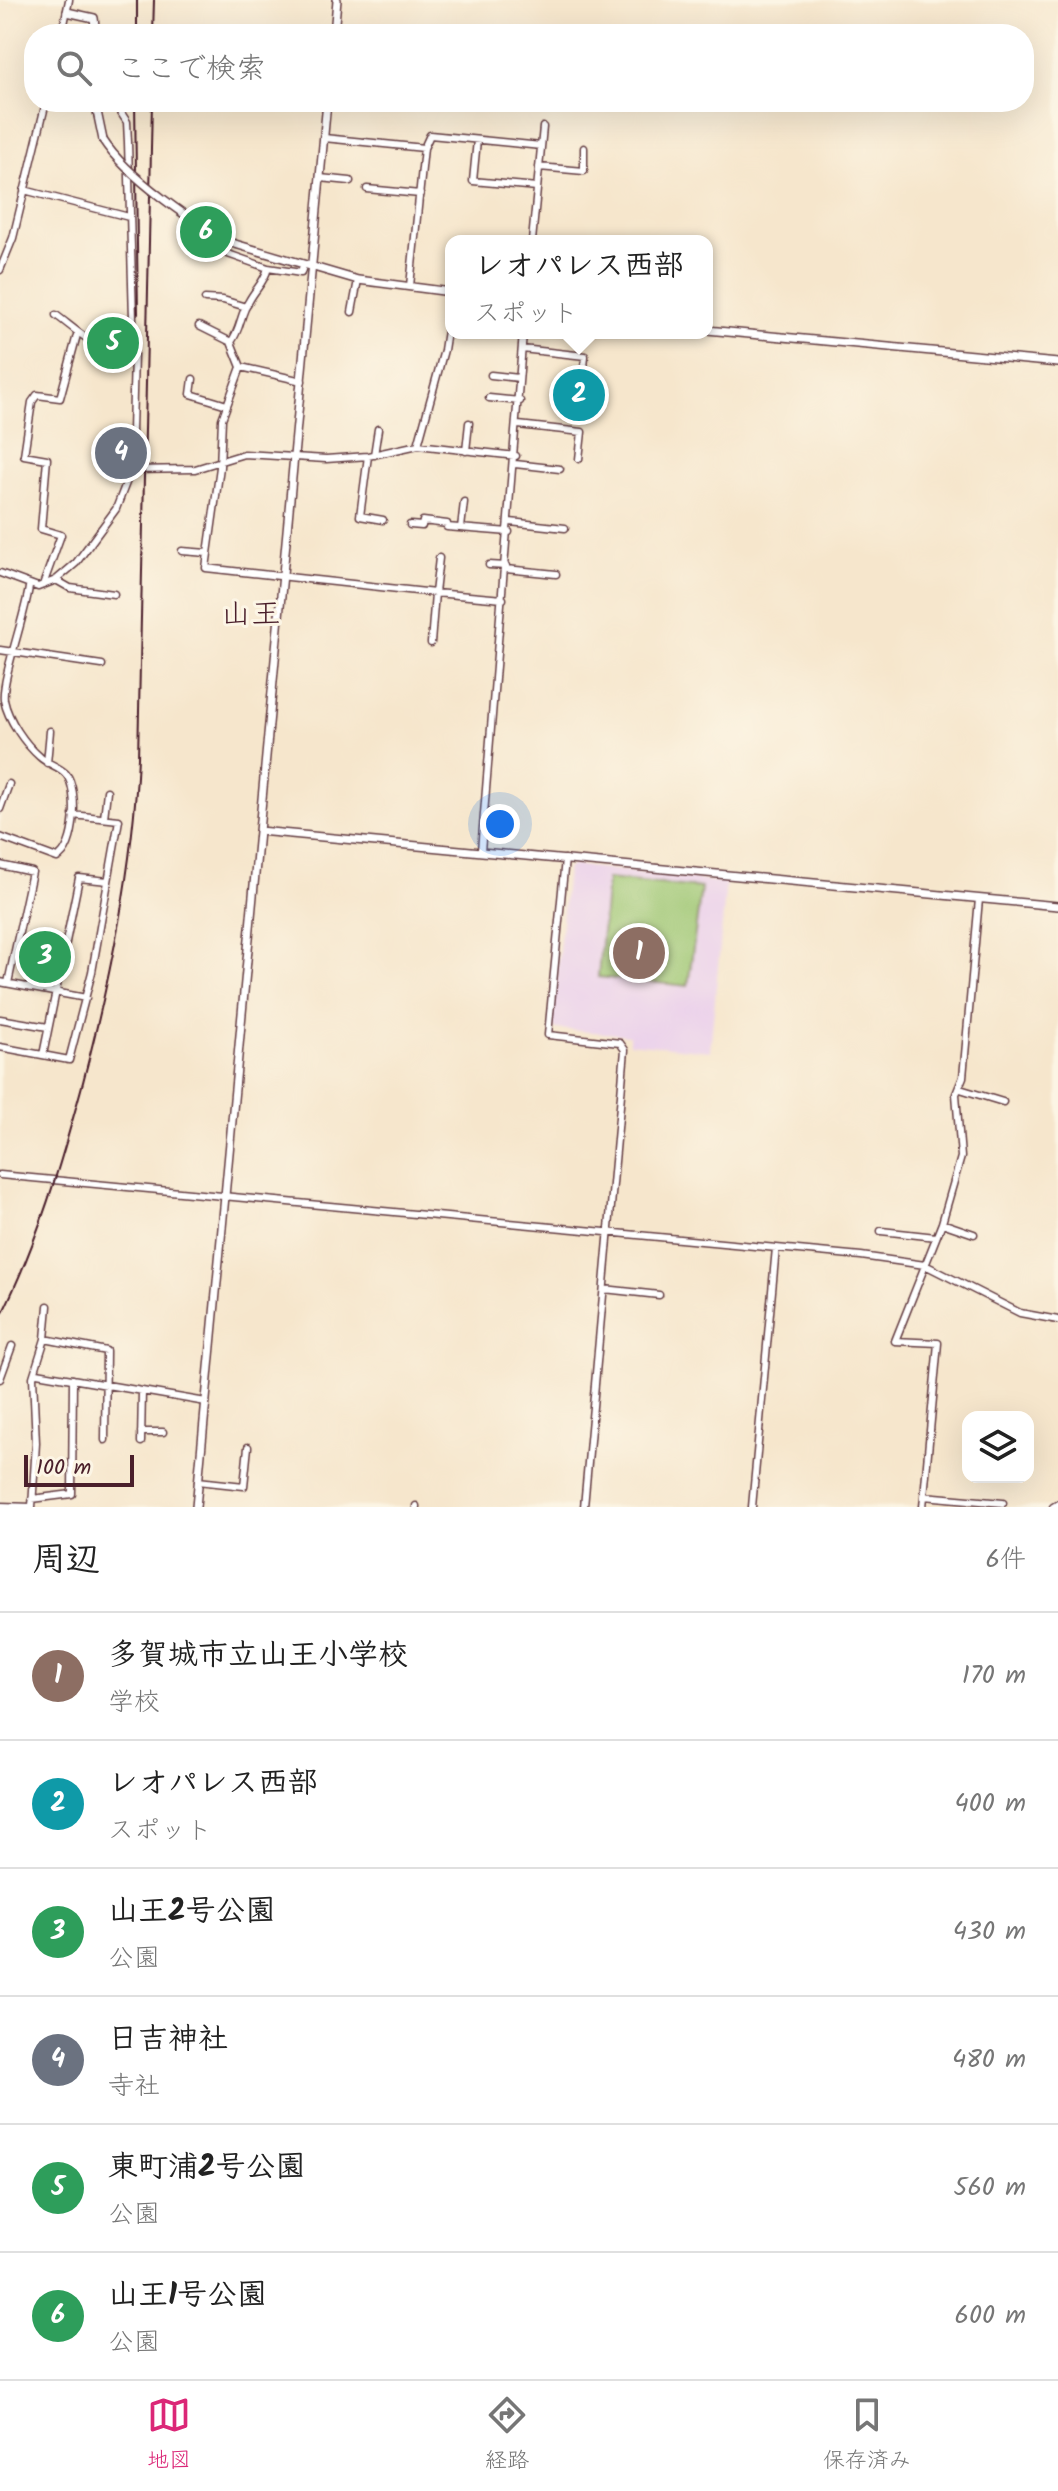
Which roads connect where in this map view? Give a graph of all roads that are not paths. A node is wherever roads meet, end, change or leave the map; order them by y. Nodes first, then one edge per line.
1 (69, 0) edge
2 (337, 0) edge
3 (67, 12) junction
4 (64, 24) edge
5 (95, 24) edge
6 (335, 24) edge
7 (44, 112) edge
8 (97, 112) edge
9 (120, 112) edge
10 (326, 112) edge
11 (543, 127) dead end
12 (324, 138) junction
13 (477, 140) junction
14 (541, 146) junction
15 (424, 148) junction
16 (584, 148) dead end
17 (539, 167) junction
18 (320, 178) junction
19 (350, 181) dead end
20 (537, 187) junction
21 (367, 189) dead end
22 (24, 190) junction
23 (420, 194) junction
24 (129, 217) junction
25 (533, 235) edge
26 (191, 241) dead end
27 (303, 266) junction
28 (268, 268) junction
29 (312, 269) junction
30 (0, 270) edge
31 (358, 280) junction
32 (410, 286) junction
33 (445, 291) edge
34 (205, 299) dead end
35 (246, 307) junction
36 (352, 312) dead end
37 (56, 315) dead end
38 (199, 326) dead end
39 (713, 331) edge
40 (77, 335) junction
41 (446, 339) edge
42 (523, 339) edge
43 (231, 342) junction
44 (522, 349) junction
45 (134, 354) junction
46 (1058, 363) edge
47 (241, 367) junction
48 (491, 375) dead end
49 (519, 378) junction
50 (193, 379) dead end
51 (583, 380) dead end
52 (302, 381) junction
53 (489, 398) dead end
54 (520, 401) junction
55 (227, 405) junction
56 (469, 423) dead end
57 (518, 425) junction
58 (378, 429) dead end
59 (418, 445) junction
60 (466, 451) junction
61 (371, 456) junction
62 (294, 457) junction
63 (579, 459) dead end
64 (515, 460) junction
65 (219, 461) junction
66 (560, 469) dead end
67 (131, 470) junction
68 (464, 502) dead end
69 (383, 520) dead end
70 (510, 522) junction
71 (410, 525) dead end
72 (461, 528) junction
73 (565, 528) dead end
74 (509, 532) junction
75 (182, 551) dead end
76 (207, 553) junction
77 (439, 558) dead end
78 (489, 565) dead end
79 (506, 567) junction
80 (0, 573) edge
81 (556, 574) dead end
82 (283, 579) junction
83 (56, 580) junction
84 (43, 585) junction
85 (29, 587) junction
86 (435, 593) junction
87 (114, 594) dead end
88 (503, 599) junction
89 (431, 643) dead end
90 (0, 650) edge
91 (15, 653) junction
92 (102, 665) dead end
93 (2, 697) edge
94 (50, 731) dead end
95 (47, 763) junction
96 (9, 784) dead end
97 (107, 791) dead end
98 (0, 809) edge
99 (73, 815) junction
100 (104, 818) junction
101 (259, 831) junction
102 (0, 837) edge
103 (481, 851) junction
104 (565, 859) junction
105 (0, 865) edge
106 (108, 881) junction
107 (979, 899) junction
108 (1058, 906) edge
109 (4, 982) edge
110 (54, 992) junction
111 (86, 998) junction
112 (0, 1019) edge
113 (48, 1027) junction
114 (0, 1047) edge
115 (43, 1055) junction
116 (960, 1089) junction
117 (1003, 1102) dead end
118 (0, 1175) edge
119 (225, 1197) junction
120 (942, 1223) junction
121 (881, 1231) dead end
122 (610, 1232) junction
123 (974, 1234) dead end
124 (936, 1237) junction
125 (776, 1248) junction
126 (925, 1265) junction
127 (604, 1289) junction
128 (659, 1295) dead end
129 (48, 1306) dead end
130 (1058, 1320) edge
131 (45, 1339) junction
132 (12, 1346) dead end
133 (37, 1373) junction
134 (0, 1379) edge
135 (73, 1379) junction
136 (106, 1385) junction
137 (142, 1391) junction
138 (206, 1402) junction
139 (141, 1432) junction
140 (163, 1432) dead end
141 (105, 1440) dead end
142 (141, 1442) dead end
143 (248, 1447) dead end
144 (198, 1481) junction
145 (924, 1496) junction
146 (963, 1503) edge
147 (1003, 1503) dead end
148 (32, 1504) edge
149 (0, 1506) edge
150 (196, 1507) edge
151 (584, 1507) edge
152 (752, 1507) edge
153 (923, 1507) edge

1 - 3 street
2 - 6 street
3 - 4 street
3 - 5 street
7 - 22 street
8 - 27 street, bridge
9 - 24 street
10 - 12 street
11 - 14 street
12 - 15 street
12 - 18 street
13 - 14 street
13 - 15 street
13 - 20 street
14 - 17 street
15 - 23 street
16 - 17 street
17 - 20 street
18 - 19 street
18 - 29 street
20 - 25 street
21 - 23 street
22 - 24 street
22 - 30 street
23 - 32 street
24 - 45 street
26 - 28 street
27 - 28 street
27 - 29 street
28 - 35 street
29 - 31 street
29 - 52 street
31 - 32 street
31 - 36 street
32 - 33 street
34 - 35 street
35 - 43 street
37 - 40 street
38 - 43 street
39 - 46 street
40 - 45 street
40 - 84 street
41 - 59 street
42 - 44 street
43 - 47 street
44 - 49 street
44 - 51 street
45 - 67 street
47 - 52 street
47 - 55 street
48 - 49 street
49 - 54 street
50 - 55 street
52 - 62 street
53 - 54 street
54 - 57 street
55 - 65 street
56 - 60 street
57 - 63 street
57 - 64 street
58 - 61 street
59 - 60 street
59 - 61 street
60 - 64 street
61 - 62 street
61 - 69 street
62 - 65 street
62 - 82 street
64 - 66 street
64 - 70 street
65 - 67 street
65 - 76 street
67 - 83 street
68 - 72 street
70 - 73 street
70 - 74 street
71 - 72 street
72 - 74 street
74 - 79 street
75 - 76 street
76 - 82 street
77 - 86 street
78 - 79 street
79 - 81 street
79 - 88 street
80 - 85 street
82 - 86 street
82 - 101 street
83 - 84 street
83 - 87 street
84 - 85 street
85 - 91 street
86 - 88 street
86 - 89 street
88 - 103 street
90 - 91 street
91 - 92 street
91 - 93 street
93 - 95 street
94 - 95 street
95 - 99 street
96 - 98 street
97 - 100 street
99 - 100 street
99 - 102 street
100 - 106 street
101 - 103 street
101 - 119 street
103 - 104 street
104 - 107 street
104 - 122 street
105 - 109 street
106 - 110 street
106 - 111 street
107 - 108 street
107 - 116 street
109 - 110 street
110 - 111 street
110 - 113 street
111 - 115 street
112 - 113 street
113 - 115 street
114 - 115 street
116 - 117 street
116 - 120 street
118 - 119 street
119 - 122 street
119 - 138 street
120 - 123 street
120 - 124 street
121 - 124 street
122 - 125 street
122 - 127 street
124 - 126 street
125 - 126 street
125 - 152 street
126 - 130 street
126 - 145 street
127 - 128 street
127 - 151 street
129 - 131 street
131 - 133 street
131 - 136 street
132 - 134 street
133 - 135 street
133 - 148 street
135 - 136 street
135 - 148 street
136 - 137 street
136 - 141 street
137 - 138 street
137 - 139 street
138 - 144 street
139 - 140 street
139 - 142 street
143 - 144 street
144 - 150 street
145 - 146 street
145 - 153 street
146 - 147 street
148 - 149 street

